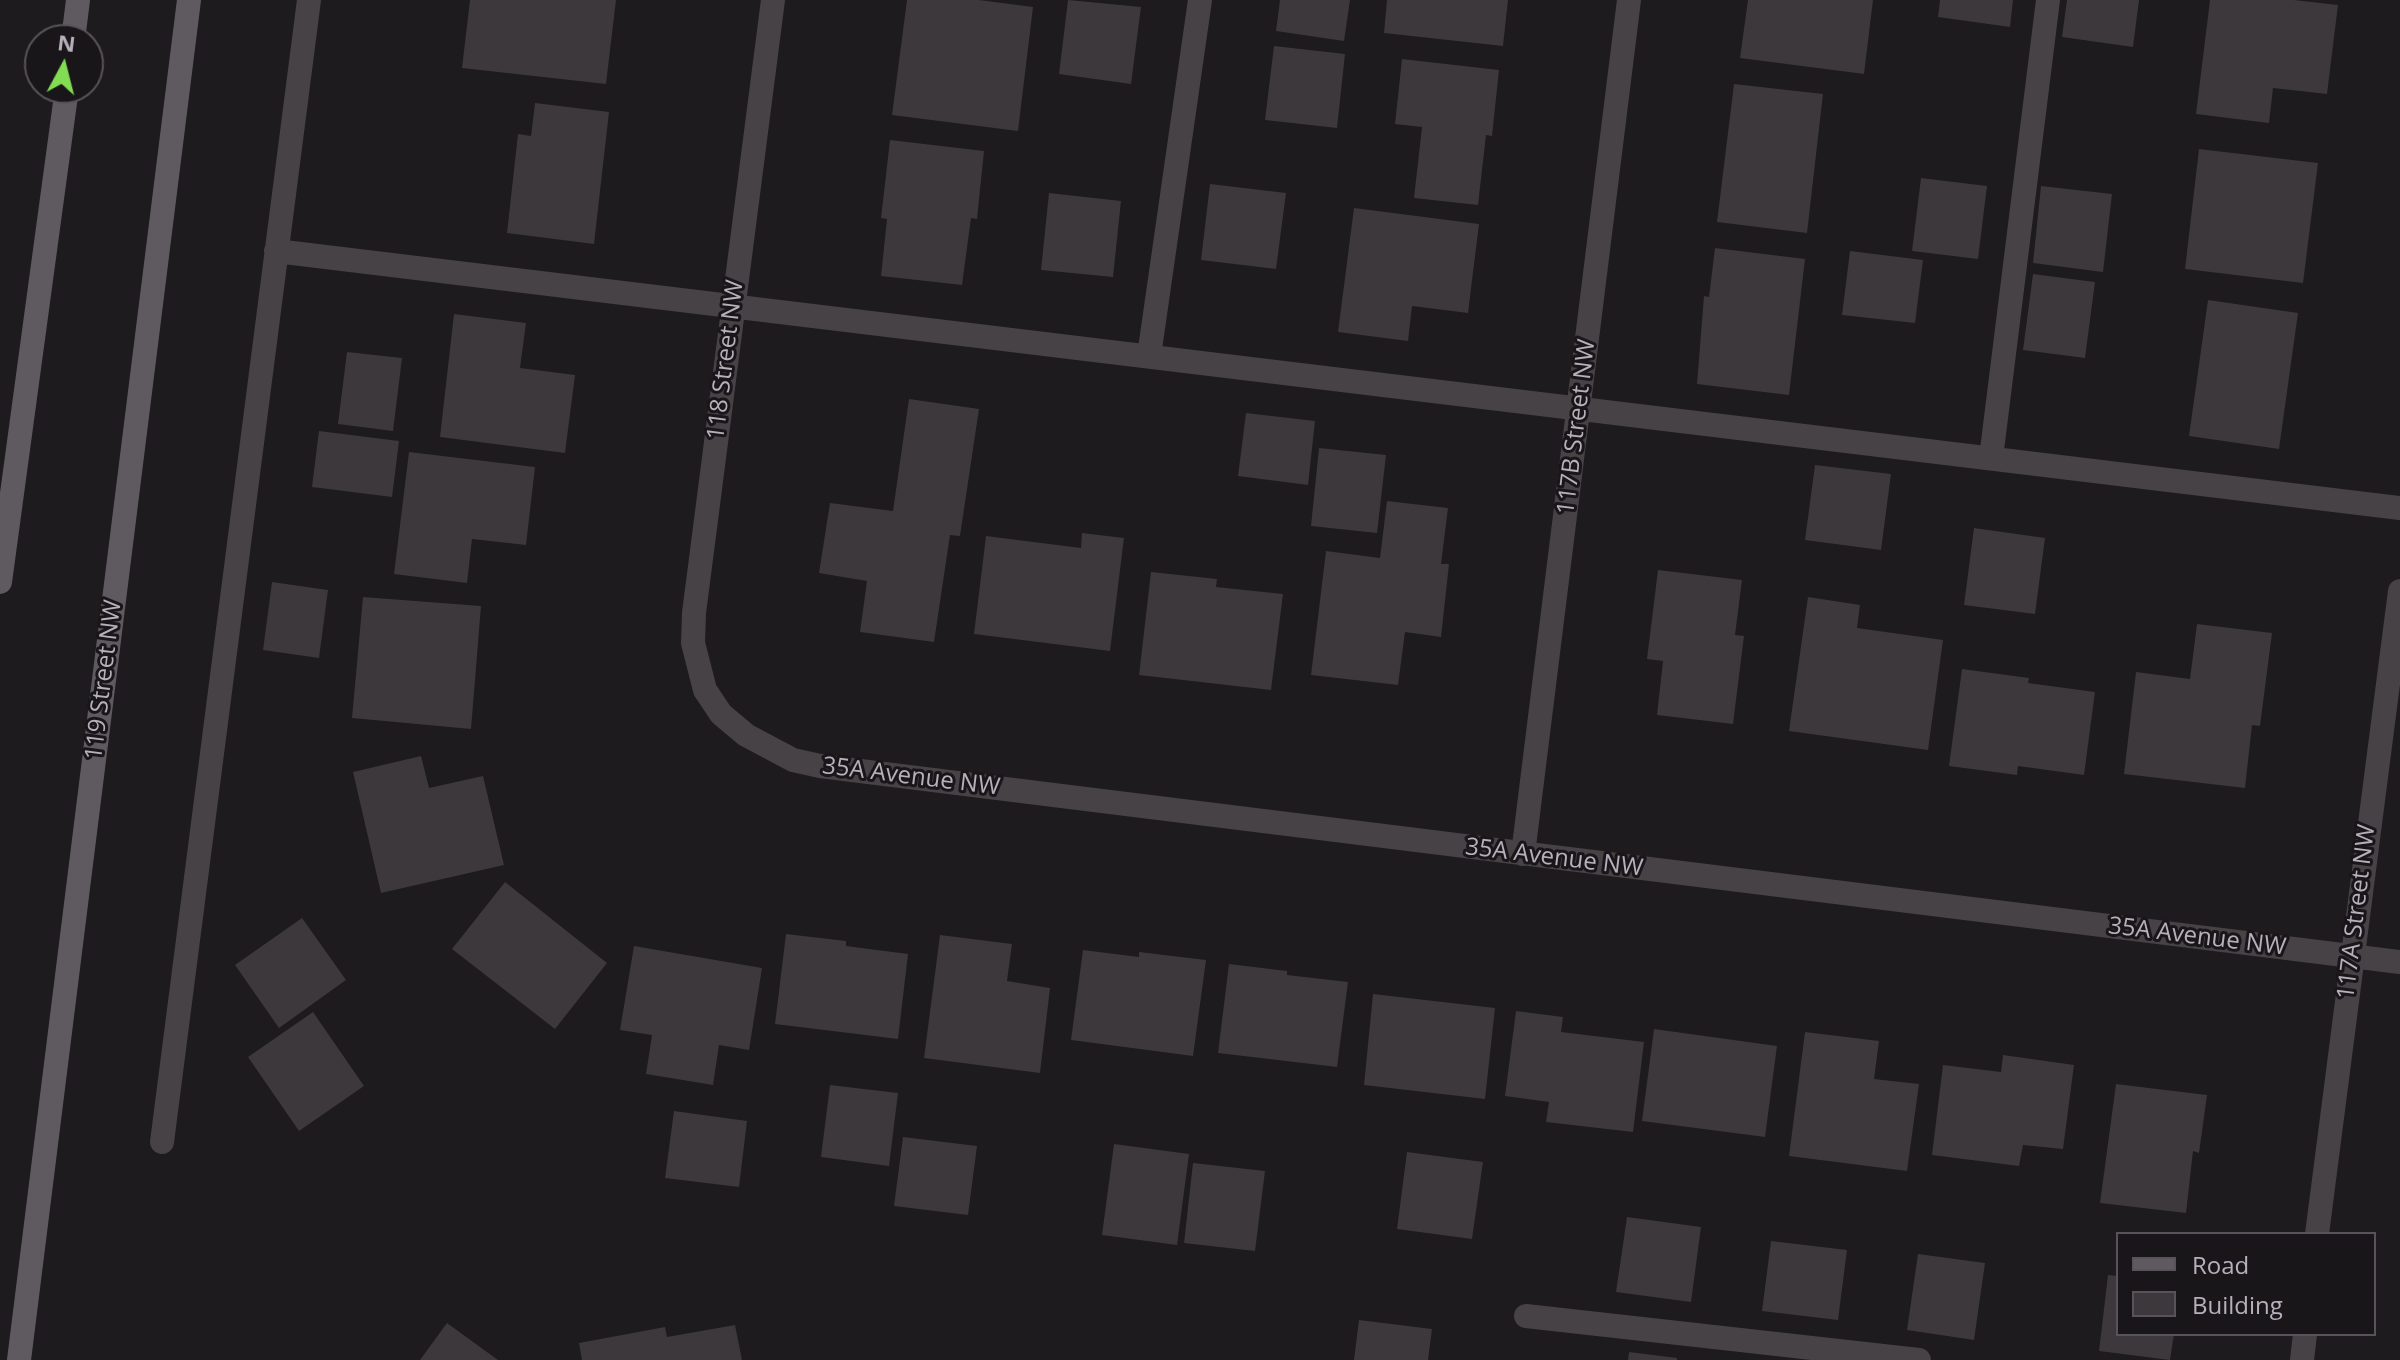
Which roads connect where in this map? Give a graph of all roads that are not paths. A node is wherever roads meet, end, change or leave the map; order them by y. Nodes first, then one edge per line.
1 (78, 0) edge
2 (189, 0) edge
3 (309, 0) edge
4 (773, 0) edge
5 (1200, 0) edge
6 (1629, 0) edge
7 (2048, 0) edge
8 (75, 24) edge
9 (65, 104) edge
10 (276, 251) junction
11 (733, 306) junction
12 (1149, 356) junction
13 (1579, 408) junction
14 (1991, 458) junction
15 (2400, 508) edge
16 (0, 582) edge
17 (2400, 591) edge
18 (721, 714) joint
19 (1523, 854) junction
20 (2351, 956) junction
21 (2400, 962) edge
22 (162, 1142) dead end
23 (2317, 1232) edge
24 (1526, 1316) dead end
25 (2305, 1336) edge
26 (19, 1360) edge
27 (1919, 1360) edge
28 (2302, 1360) edge

1 - 8 main road
2 - 26 main road, 119 Street NW
3 - 10 street
4 - 11 street, 118 Street NW
5 - 12 street
6 - 13 street, 117B Street NW
7 - 14 street
9 - 16 main road
10 - 11 street
10 - 22 street
11 - 12 street
11 - 18 street, 118 Street NW
12 - 13 street
13 - 14 street
13 - 19 street, 117B Street NW
14 - 15 street
17 - 20 street, 117A Street NW
18 - 19 street, 35A Avenue NW
19 - 20 street, 35A Avenue NW
20 - 21 street, 35A Avenue NW
20 - 23 street, 117A Street NW
24 - 27 street
25 - 28 street

